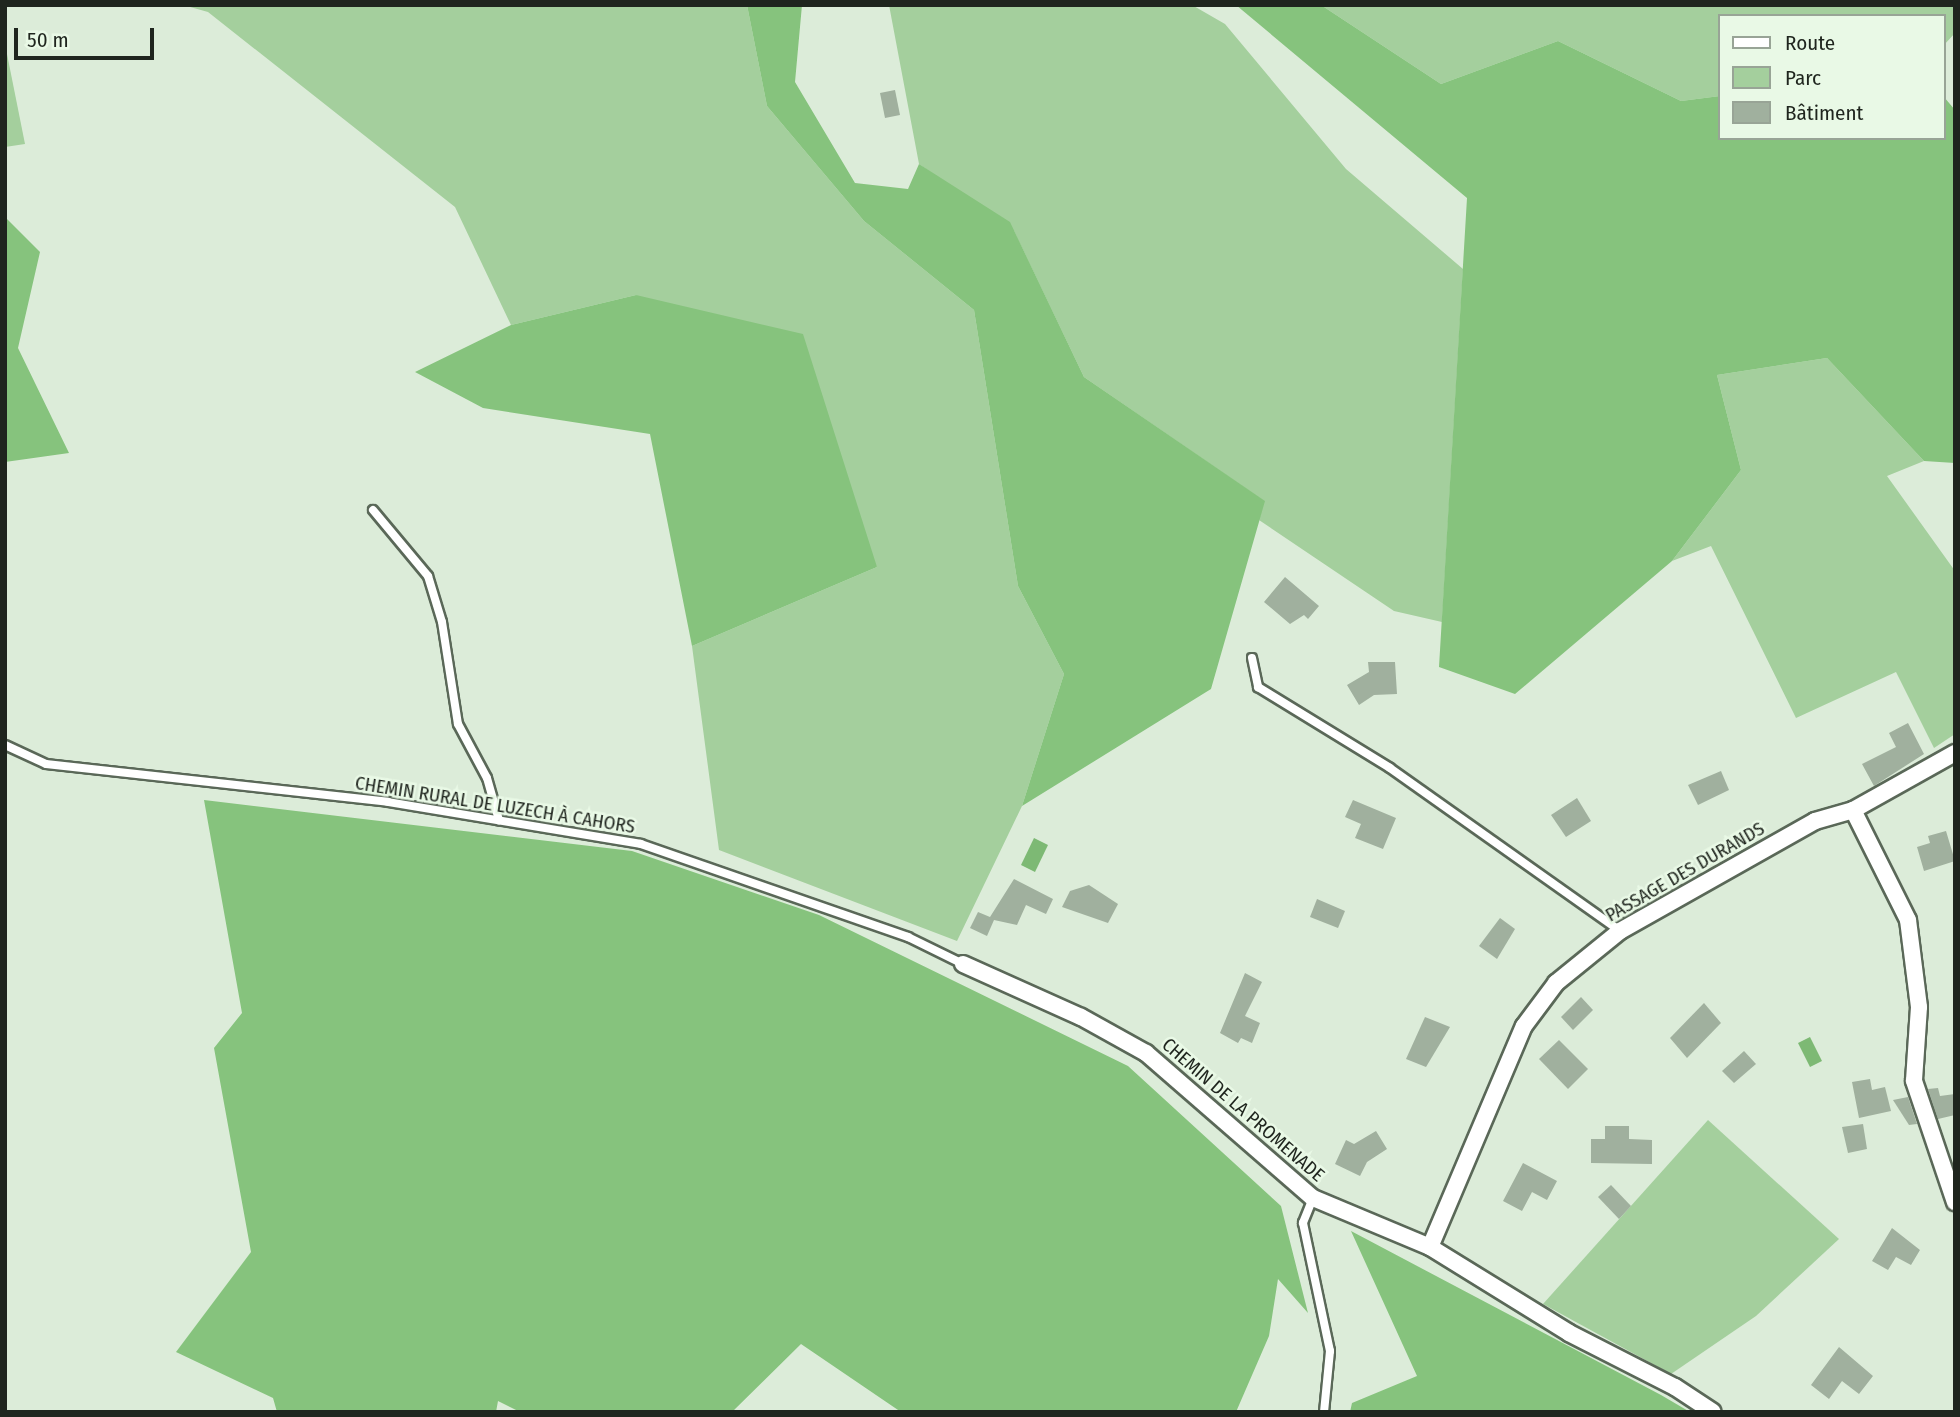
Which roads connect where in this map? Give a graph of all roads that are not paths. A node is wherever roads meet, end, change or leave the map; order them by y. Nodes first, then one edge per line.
1 (373, 510) dead end
2 (1252, 658) dead end
3 (5, 745) edge
4 (1955, 753) edge
5 (1853, 810) junction
6 (499, 820) junction
7 (1620, 931) junction
8 (963, 964) joint
9 (1313, 1198) junction
10 (1955, 1202) edge
11 (1430, 1247) junction
12 (1324, 1412) edge
13 (1713, 1412) edge

1 - 6 lane
2 - 7 lane
3 - 6 lane, CHEMIN RURAL DE LUZECH À CAHORS
4 - 5 street, PASSAGE DES DURANDS
5 - 7 street, PASSAGE DES DURANDS
5 - 10 street
6 - 8 lane, CHEMIN RURAL DE LUZECH À CAHORS
7 - 11 street, PASSAGE DES DURANDS
8 - 9 street, CHEMIN DE LA PROMENADE
9 - 11 street, CHEMIN DE LA PROMENADE
9 - 12 lane
11 - 13 street, CHEMIN DE LA PROMENADE

